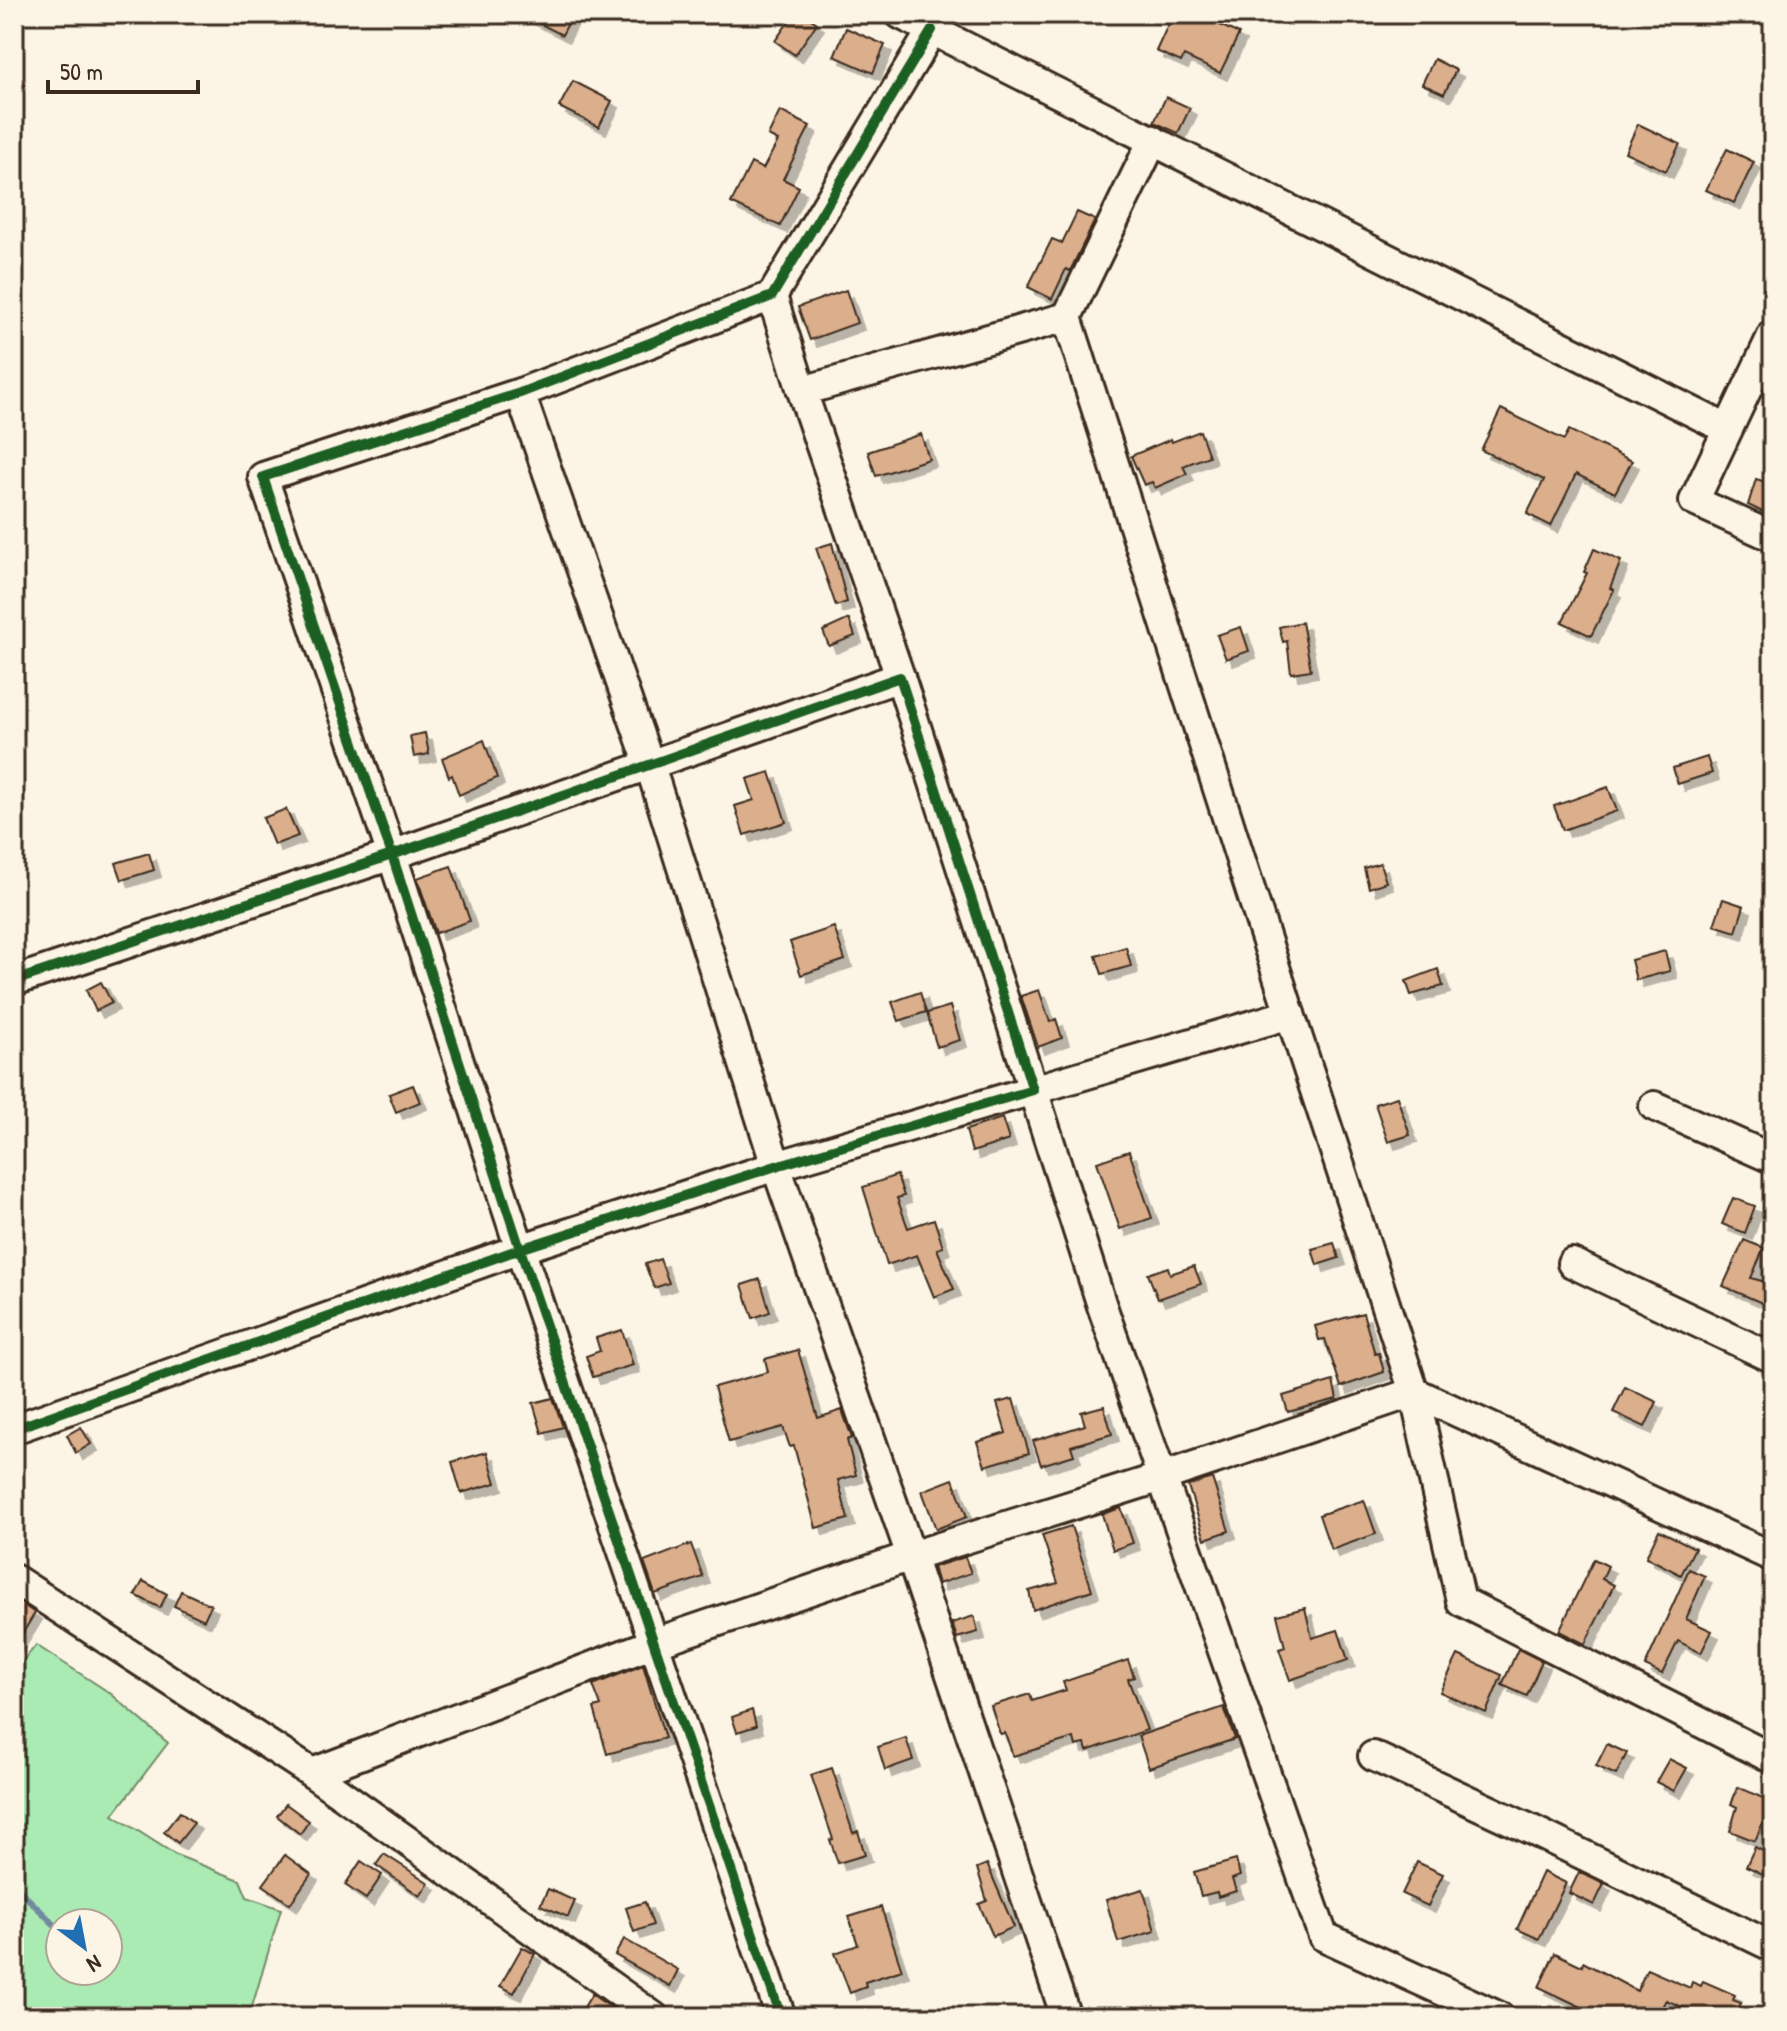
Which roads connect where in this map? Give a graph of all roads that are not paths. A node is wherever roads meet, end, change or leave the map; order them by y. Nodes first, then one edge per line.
1 (900, 14) edge
2 (932, 30) junction
3 (1153, 140) junction
4 (772, 296) junction
5 (1067, 317) junction
6 (1773, 334) edge
7 (802, 391) junction
8 (520, 393) junction
9 (1727, 429) junction
10 (1773, 537) edge
11 (900, 677) junction
12 (650, 766) junction
13 (392, 855) junction
14 (14, 981) edge
15 (1290, 1014) junction
16 (1033, 1090) junction
17 (1654, 1106) dead end
18 (1773, 1159) edge
19 (776, 1166) junction
20 (520, 1249) junction
21 (1572, 1263) dead end
22 (1773, 1358) edge
23 (1414, 1392) junction
24 (14, 1429) edge
25 (1162, 1477) junction
26 (911, 1556) junction
27 (1773, 1557) edge
28 (14, 1579) edge
29 (654, 1643) junction
30 (1373, 1756) dead end
31 (1773, 1759) edge
32 (312, 1773) junction
33 (1773, 1947) edge
34 (654, 2017) edge
35 (781, 2017) edge
36 (1066, 2017) edge
37 (1500, 2017) edge

1 - 2 street
2 - 3 street
2 - 4 street
3 - 5 street
3 - 9 street
4 - 7 street
4 - 8 street
5 - 7 street
5 - 15 street
6 - 9 street
7 - 11 street
8 - 12 street
8 - 13 street
9 - 10 street
11 - 12 street
11 - 16 street
12 - 13 street
12 - 19 street
13 - 14 street
13 - 20 street
15 - 16 street
15 - 23 street
16 - 19 street
16 - 25 street
17 - 18 street
19 - 20 street
19 - 26 street
20 - 24 street
20 - 29 street
21 - 22 street
23 - 25 street
23 - 27 street
23 - 31 street
25 - 26 street
25 - 37 street
26 - 29 street
26 - 36 street
28 - 32 street
29 - 32 street
29 - 35 street
30 - 33 street
32 - 34 street

